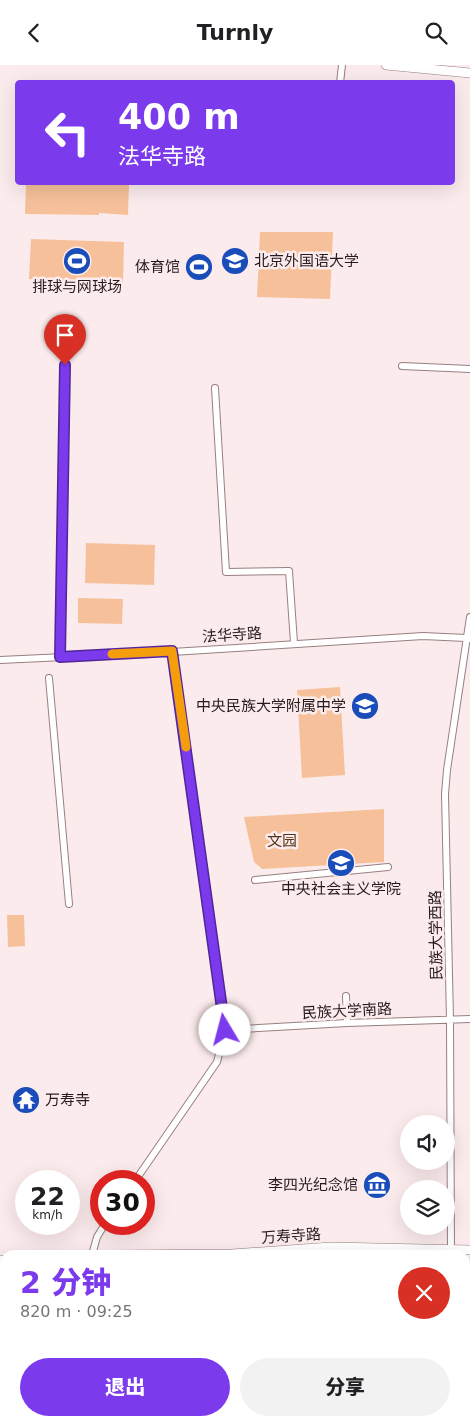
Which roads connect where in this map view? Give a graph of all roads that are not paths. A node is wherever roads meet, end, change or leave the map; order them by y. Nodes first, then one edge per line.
1 (342, 65) edge
2 (386, 65) edge
3 (470, 73) edge
4 (340, 80) edge
5 (65, 365) dead end
6 (402, 366) dead end
7 (470, 369) edge
8 (215, 388) dead end
9 (470, 617) edge
10 (468, 639) edge
11 (294, 643) junction
12 (172, 651) junction
13 (60, 657) junction
14 (0, 660) edge
15 (49, 678) dead end
16 (388, 867) dead end
17 (255, 880) dead end
18 (69, 904) dead end
19 (346, 996) dead end
20 (450, 1019) junction
21 (470, 1019) edge
22 (347, 1023) junction
23 (225, 1030) junction
24 (143, 1170) edge
25 (98, 1235) edge
26 (93, 1250) edge
27 (294, 1250) edge
28 (391, 1250) edge
29 (451, 1250) edge

1 - 4 street
2 - 3 street
5 - 13 street
6 - 7 street
8 - 11 street
9 - 10 street, 民族大学西路
10 - 11 street, 法华寺路
10 - 20 street, 民族大学西路
11 - 12 street, 法华寺路
12 - 13 street, 法华寺路
12 - 23 street
13 - 14 street, 法华寺路
15 - 18 street
16 - 17 street
19 - 22 street
20 - 21 street, 民族大学南路
20 - 22 street, 民族大学南路
20 - 29 street, 民族大学西路
22 - 23 street, 民族大学南路
23 - 24 street
25 - 26 street
27 - 28 street, 万寿寺路

